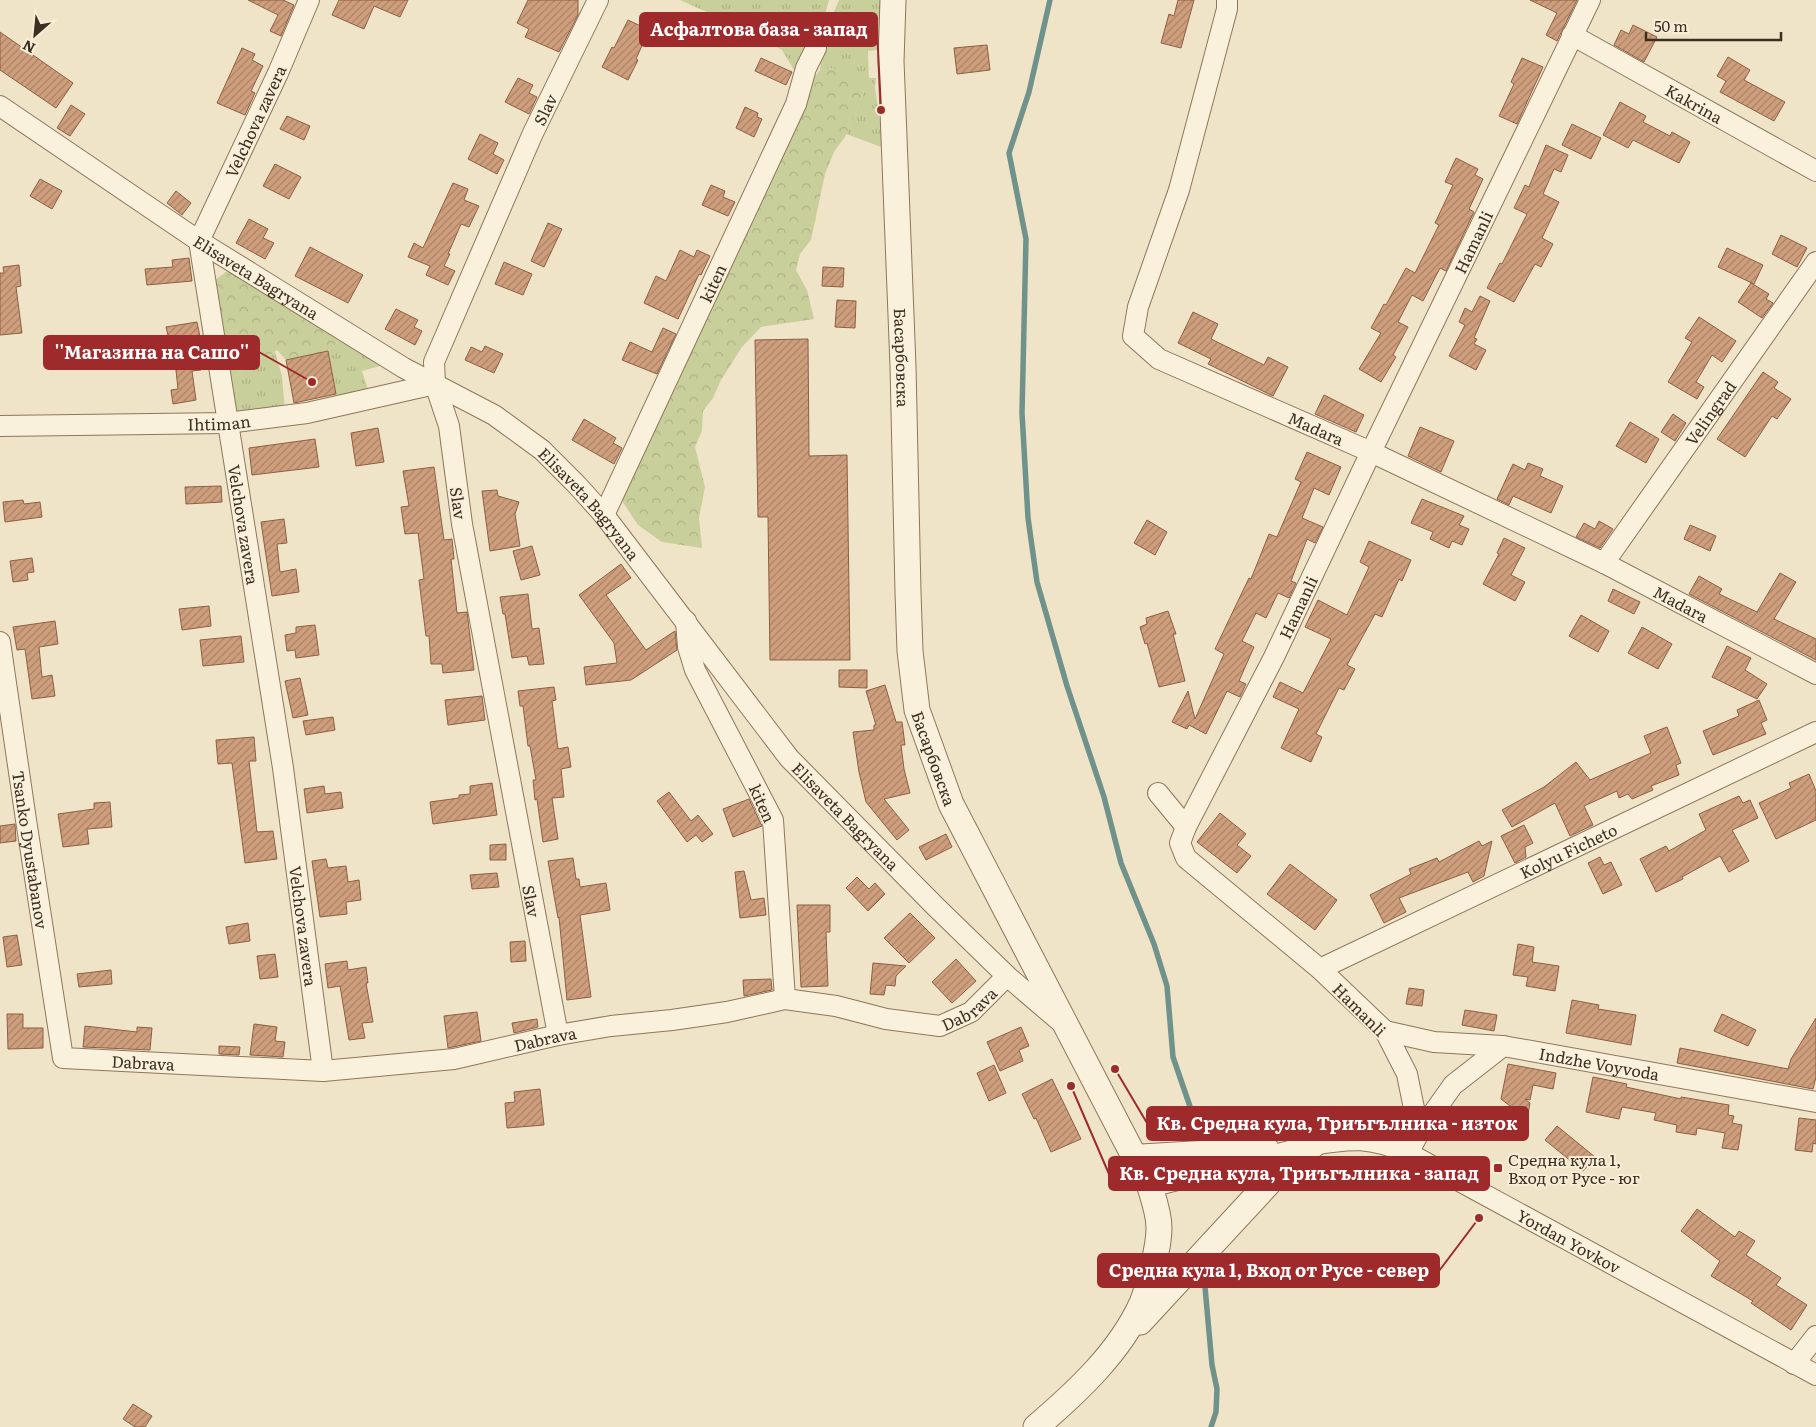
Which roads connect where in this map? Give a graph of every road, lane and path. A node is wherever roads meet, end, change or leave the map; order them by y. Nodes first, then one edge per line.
1 (309, 0) edge
2 (598, 0) edge
3 (892, 0) edge
4 (1227, 0) edge
5 (1590, 0) edge
6 (1572, 35) junction
7 (816, 48) dead end
8 (0, 106) edge
9 (1816, 171) edge
10 (199, 241) junction
11 (1816, 262) edge
12 (434, 384) junction
13 (227, 423) junction
14 (0, 426) edge
15 (1371, 452) junction
16 (604, 515) junction
17 (1604, 563) junction
18 (686, 621) junction
19 (0, 642) edge
20 (1816, 674) edge
21 (1816, 732) edge
22 (1158, 794) dead end
23 (1186, 827) junction
24 (1320, 969) junction
25 (1007, 976) junction
26 (785, 999) junction
27 (1068, 1028) junction
28 (1385, 1032) junction
29 (558, 1035) junction
30 (1503, 1046) junction
31 (63, 1058) joint
32 (323, 1071) junction
33 (1816, 1102) edge
34 (1419, 1133) junction
35 (1313, 1145) junction
36 (1408, 1153) junction
37 (1133, 1154) junction
38 (1150, 1187) junction
39 (1816, 1336) edge
40 (1106, 1359) junction
41 (1794, 1364) junction
42 (1816, 1376) edge
43 (1036, 1427) edge

1 - 10 street, Velchova zavera
2 - 12 street, Slav
3 - 27 street, Басарбовска
4 - 15 street, Madara
5 - 6 street, Hamanli
6 - 9 street, Kakrina
6 - 15 street, Hamanli
7 - 16 street, kiten
8 - 10 street, Elisaveta Bagryana
10 - 12 street, Elisaveta Bagryana
10 - 13 street, Velchova zavera
11 - 17 street, Velingrad
12 - 13 street, Ihtiman
12 - 16 street, Elisaveta Bagryana
12 - 29 street, Slav
13 - 14 street, Ihtiman
13 - 32 street, Velchova zavera
15 - 17 street, Madara
15 - 23 street, Hamanli
16 - 18 street, Elisaveta Bagryana
17 - 20 street, Madara
18 - 25 street, Elisaveta Bagryana
18 - 26 street, kiten
19 - 31 street, Tsanko Dyustabanov
21 - 24 street, Kolyu Ficheto
22 - 23 street
23 - 24 street, Hamanli
24 - 28 street, Hamanli
25 - 26 street, Dabrava
25 - 27 street, Elisaveta Bagryana
26 - 29 street, Dabrava
27 - 37 street, Басарбовска
28 - 30 street, Indzhe Voyvoda
28 - 34 street, Hamanli
29 - 32 street, Dabrava
30 - 33 street, Indzhe Voyvoda
30 - 34 street
31 - 32 street, Dabrava
34 - 36 street
35 - 36 street, Yordan Yovkov
35 - 37 street
35 - 38 street
35 - 40 street
36 - 41 street, Yordan Yovkov
37 - 38 street, Басарбовска
38 - 40 street, Басарбовска
39 - 41 street
40 - 43 street, Басарбовска
41 - 42 street, Yordan Yovkov

